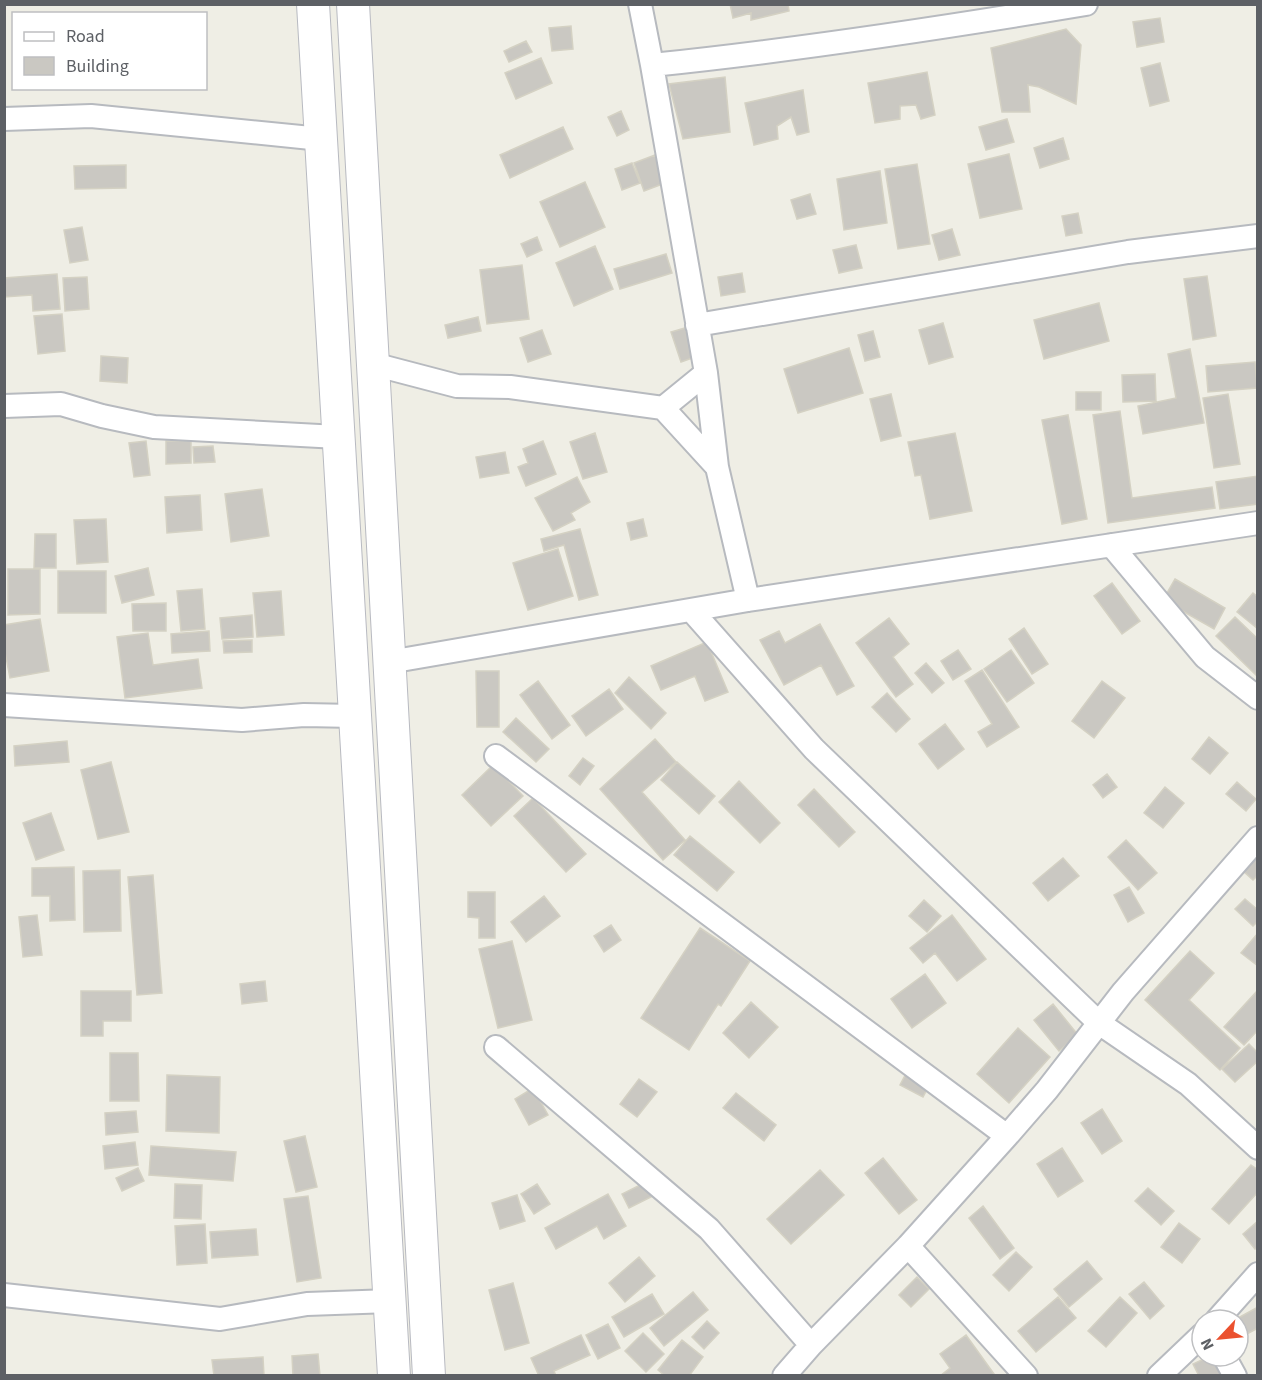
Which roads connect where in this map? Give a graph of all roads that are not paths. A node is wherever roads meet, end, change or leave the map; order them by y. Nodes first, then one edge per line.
1 (313, 4) edge
2 (353, 4) edge
3 (640, 4) edge
4 (1086, 4) edge
5 (652, 65) junction
6 (4, 119) edge
7 (321, 139) junction
8 (1257, 236) edge
9 (697, 325) junction
10 (373, 364) junction
11 (706, 373) junction
12 (4, 406) edge
13 (663, 408) junction
14 (338, 437) junction
15 (717, 466) junction
16 (1257, 524) edge
17 (1111, 545) junction
18 (748, 600) junction
19 (691, 610) junction
20 (389, 662) junction
21 (1257, 698) edge
22 (4, 705) edge
23 (355, 716) junction
24 (496, 756) dead end
25 (1257, 838) edge
26 (1100, 1023) junction
27 (496, 1047) dead end
28 (1007, 1136) junction
29 (1257, 1148) edge
30 (908, 1246) junction
31 (1257, 1274) edge
32 (4, 1295) edge
33 (390, 1301) junction
34 (1227, 1308) edge
35 (811, 1345) junction
36 (1190, 1346) edge
37 (394, 1376) edge
38 (429, 1376) edge
39 (784, 1376) edge
40 (1026, 1376) edge
41 (1159, 1376) edge

1 - 7 main road
2 - 10 main road
3 - 5 street
4 - 5 street
5 - 9 street
6 - 7 street
7 - 14 main road
8 - 9 street
9 - 11 street
10 - 13 street
10 - 20 main road
11 - 13 street
11 - 15 street
12 - 14 street
13 - 15 street
14 - 23 main road
15 - 18 street
16 - 17 street
17 - 18 street
17 - 21 street
18 - 19 street
19 - 20 street
19 - 26 street
20 - 38 main road
22 - 23 street
23 - 33 main road
24 - 28 street
25 - 26 street
26 - 28 street
26 - 29 street
27 - 35 street
28 - 30 street
30 - 35 street
30 - 40 street
31 - 34 street
32 - 33 street
33 - 37 main road
35 - 39 street
36 - 41 street

